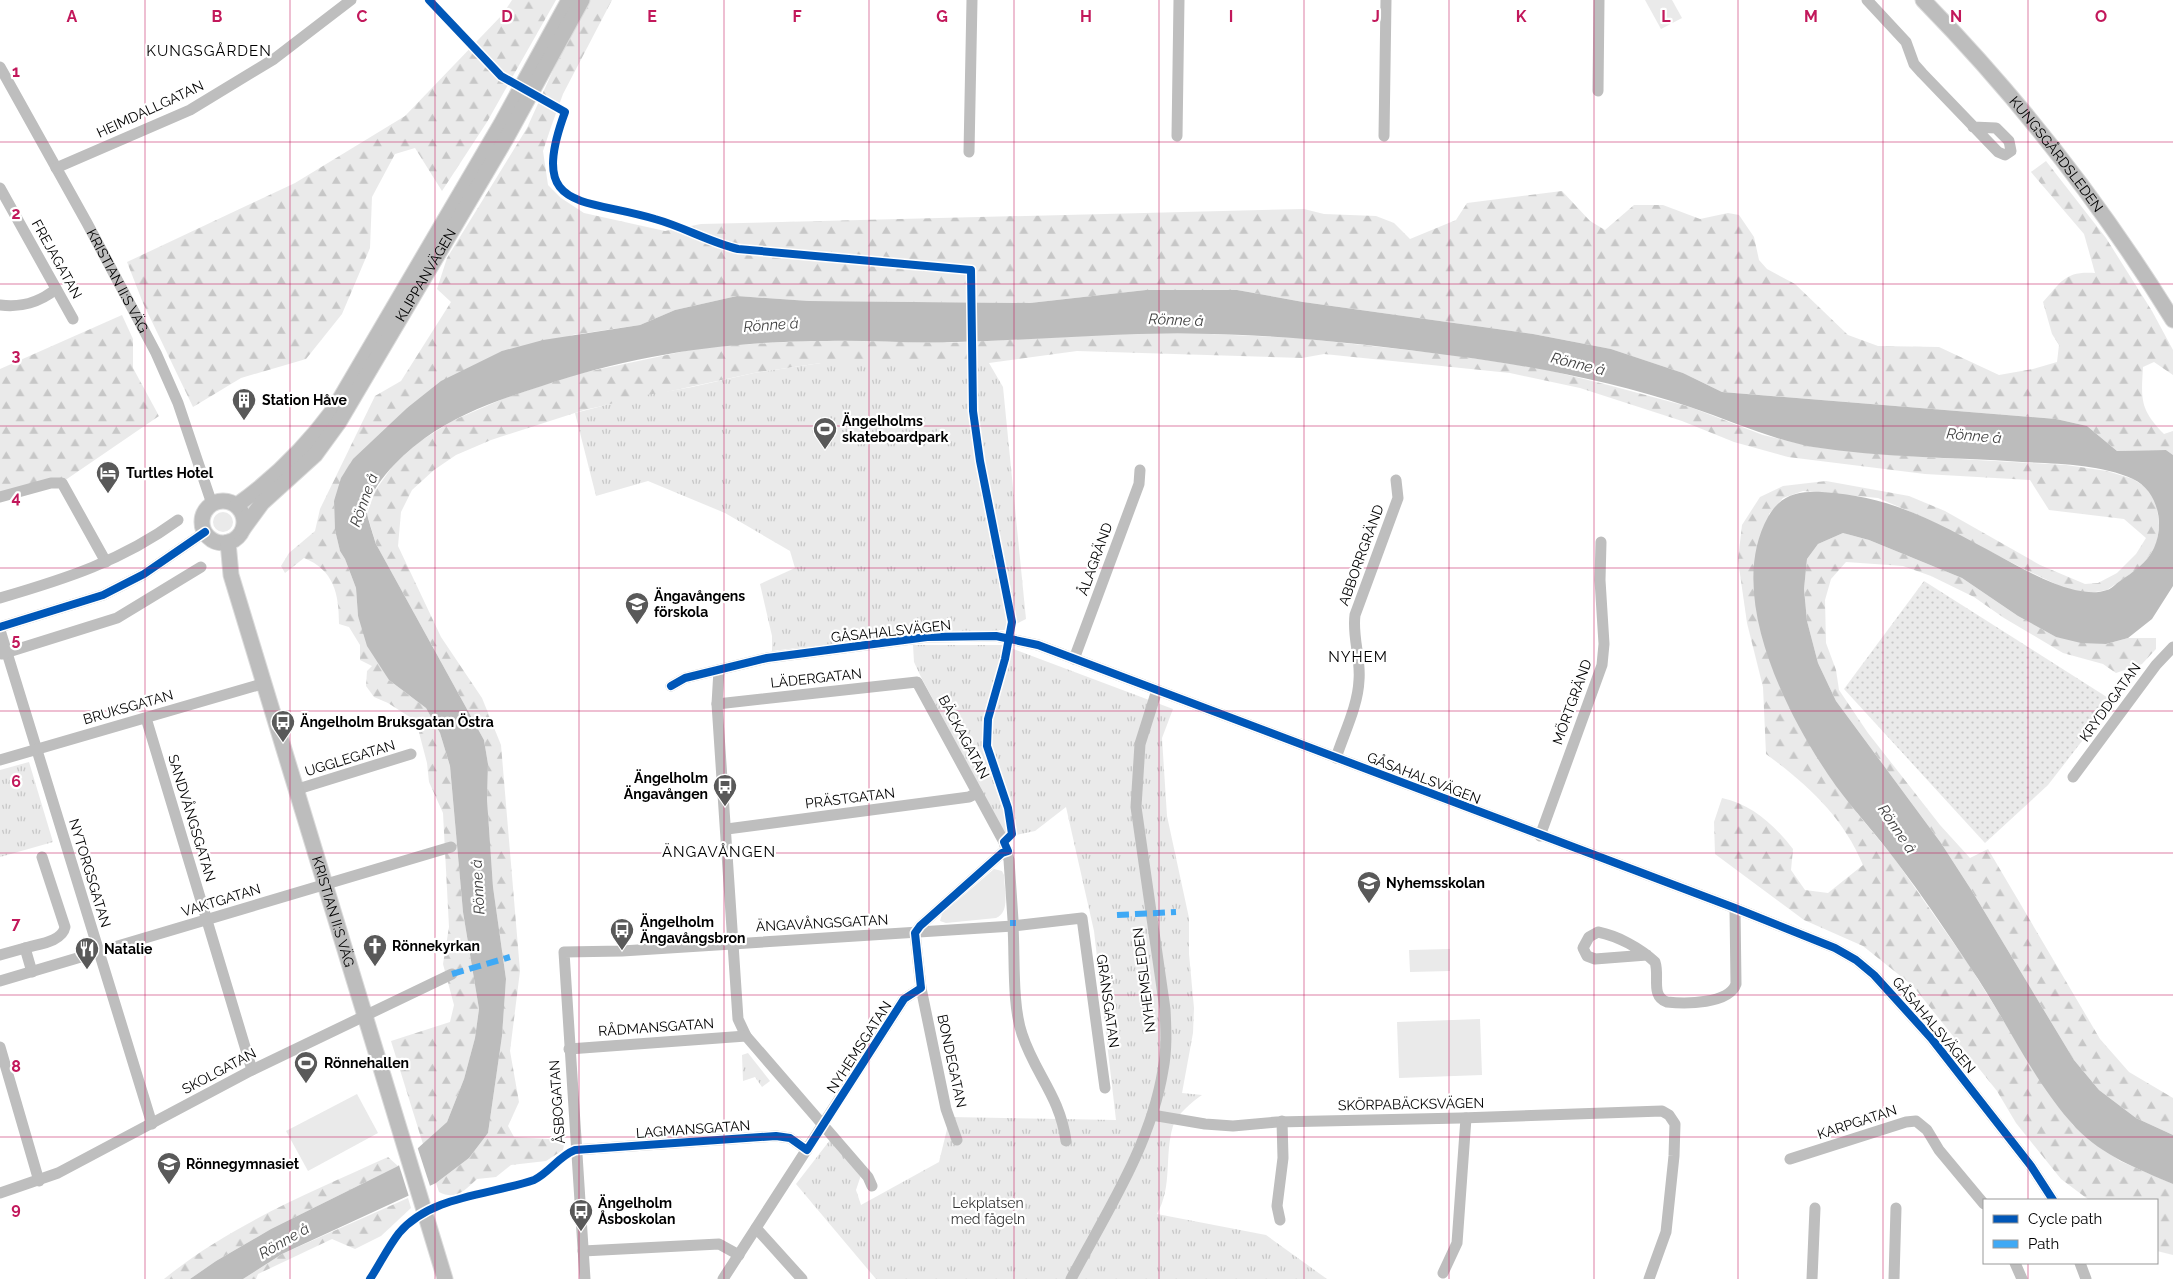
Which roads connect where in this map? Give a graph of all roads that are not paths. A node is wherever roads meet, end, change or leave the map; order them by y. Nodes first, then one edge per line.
1 (351, 0) edge
2 (569, 0) edge
3 (582, 0) edge
4 (972, 0) edge
5 (1179, 0) edge
6 (1386, 0) edge
7 (1599, 0) edge
8 (1867, 0) edge
9 (1923, 0) edge
10 (0, 67) edge
11 (1598, 91) dead end
12 (1973, 127) dead end
13 (1177, 136) dead end
14 (1384, 136) dead end
15 (969, 152) dead end
16 (56, 168) junction
17 (0, 188) edge
18 (56, 289) junction
19 (0, 305) edge
20 (73, 319) dead end
21 (2173, 320) edge
22 (1140, 470) dead end
23 (1396, 480) dead end
24 (0, 497) edge
25 (212, 504) junction
26 (237, 505) junction
27 (178, 520) dead end
28 (243, 529) junction
29 (205, 532) junction
30 (228, 542) junction
31 (1601, 542) dead end
32 (106, 562) junction
33 (201, 567) dead end
34 (0, 598) edge
35 (0, 629) edge
36 (2173, 647) edge
37 (4, 654) edge
38 (1074, 659) junction
39 (719, 670) junction
40 (917, 682) joint
41 (265, 683) junction
42 (671, 686) dead end
43 (1157, 690) junction
44 (717, 704) junction
45 (146, 718) junction
46 (38, 749) junction
47 (411, 754) dead end
48 (1336, 758) junction
49 (0, 760) edge
50 (2073, 777) dead end
51 (298, 789) junction
52 (977, 793) junction
53 (727, 829) junction
54 (1540, 836) junction
55 (452, 847) dead end
56 (1008, 851) junction
57 (42, 857) dead end
58 (326, 884) junction
59 (1735, 908) junction
60 (1082, 918) joint
61 (207, 920) junction
62 (1013, 923) junction
63 (915, 933) junction
64 (734, 943) junction
65 (25, 948) junction
66 (98, 952) junction
67 (564, 952) joint
68 (1647, 954) junction
69 (0, 955) edge
70 (32, 972) junction
71 (452, 974) dead end
72 (0, 981) edge
73 (921, 988) junction
74 (1676, 1002) junction
75 (1661, 1011) dead end
76 (365, 1015) junction
77 (746, 1036) junction
78 (0, 1047) edge
79 (569, 1049) junction
80 (252, 1070) junction
81 (1105, 1088) dead end
82 (1152, 1115) junction
83 (1466, 1118) junction
84 (1282, 1122) junction
85 (152, 1124) junction
86 (825, 1124) junction
87 (957, 1140) dead end
88 (1066, 1141) dead end
89 (575, 1150) junction
90 (808, 1150) junction
91 (1790, 1159) dead end
92 (40, 1181) junction
93 (872, 1186) dead end
94 (0, 1192) edge
95 (2052, 1199) edge
96 (1983, 1203) edge
97 (1815, 1208) dead end
98 (1896, 1208) dead end
99 (1280, 1220) dead end
100 (756, 1228) junction
101 (583, 1251) junction
102 (739, 1255) junction
103 (2015, 1264) edge
104 (2080, 1264) edge
105 (1443, 1273) dead end
106 (446, 1279) edge
107 (585, 1279) edge
108 (723, 1279) edge
109 (802, 1279) edge
110 (1071, 1279) edge
111 (1649, 1279) edge
112 (1812, 1279) edge
113 (1894, 1279) edge
114 (2022, 1279) edge
115 (2086, 1279) edge

1 - 16 street, HEIMDALLGATAN
2 - 26 main road, KLIPPANVÄGEN
3 - 28 main road, KLIPPANVÄGEN
4 - 15 street
5 - 13 street
6 - 14 street
7 - 11 street
8 - 12 street
9 - 21 main road, KUNGSGÅRDSLEDEN
10 - 16 street, KRISTIAN II:S VÄG
16 - 25 street, KRISTIAN II:S VÄG
17 - 18 street, FREJAGATAN
18 - 19 street
18 - 20 street, FREJAGATAN
22 - 38 street, ÅLAGRÄND
23 - 48 street, ABBORRGRÄND
24 - 32 street
25 - 26 main road
25 - 29 main road
26 - 28 main road
27 - 32 street
28 - 30 main road, KLIPPANVÄGEN
29 - 30 main road
29 - 35 street
30 - 41 main road, KRISTIAN II:S VÄG
31 - 54 street, MÖRTGRÄND
32 - 34 street
33 - 37 street
35 - 37 street, NYTORGSGATAN
36 - 50 street, KRYDDGATAN
37 - 46 street, NYTORGSGATAN
38 - 39 street, GÅSAHALSVÄGEN
38 - 43 street, GÅSAHALSVÄGEN
39 - 42 street, GÅSAHALSVÄGEN
39 - 44 street
40 - 44 street, LÄDERGATAN
40 - 52 street, BÄCKAGATAN
41 - 45 street, BRUKSGATAN
41 - 51 main road, KRISTIAN II:S VÄG
43 - 48 street, GÅSAHALSVÄGEN
43 - 82 street, NYHEMSLEDEN
44 - 53 street
45 - 46 street, BRUKSGATAN
45 - 61 street, SANDVÅNGSGATAN
46 - 49 street, BRUKSGATAN
46 - 66 street, NYTORGSGATAN
47 - 51 street, UGGLEGATAN
48 - 54 street, GÅSAHALSVÄGEN
51 - 58 main road, KRISTIAN II:S VÄG
52 - 53 street, PRÄSTGATAN
52 - 56 street, BÄCKAGATAN
53 - 64 street
54 - 59 street, GÅSAHALSVÄGEN
55 - 58 street, VAKTGATAN
56 - 62 street, BÄCKAGATAN
56 - 63 street
57 - 65 street
58 - 61 street, VAKTGATAN
58 - 76 main road, KRISTIAN II:S VÄG
59 - 74 street
59 - 95 street, GÅSAHALSVÄGEN
60 - 62 street, ÄNGAVÅNGSGATAN
60 - 81 street, GRÄNSGATAN
61 - 66 street, VAKTGATAN
61 - 80 street, SANDVÅNGSGATAN
62 - 63 street, ÄNGAVÅNGSGATAN
62 - 88 street, BÄCKAGATAN
63 - 64 street, ÄNGAVÅNGSGATAN
63 - 73 street
64 - 67 street, ÄNGAVÅNGSGATAN
64 - 77 street
65 - 69 street
65 - 70 street
66 - 70 street, VAKTGATAN
66 - 85 street, NYTORGSGATAN
67 - 79 street, ÅSBOGATAN
68 - 68 street
68 - 74 street
70 - 72 street, VAKTGATAN
71 - 76 street, SKOLGATAN
73 - 86 street, NYHEMSGATAN
73 - 87 street, BONDEGATAN
74 - 75 street
76 - 80 street, SKOLGATAN
76 - 106 main road, KRISTIAN II:S VÄG
77 - 79 street, RÅDMANSGATAN
77 - 86 street
78 - 92 street
79 - 89 street, ÅSBOGATAN
80 - 85 street, SKOLGATAN
82 - 84 street, SKÖRPABÄCKSVÄGEN
82 - 110 street, NYHEMSLEDEN
83 - 84 street, SKÖRPABÄCKSVÄGEN
83 - 105 street
83 - 111 street, SKÖRPABÄCKSVÄGEN
84 - 99 street
85 - 92 street, SKOLGATAN
86 - 90 street, NYHEMSGATAN
86 - 93 street
89 - 90 street, LAGMANSGATAN
89 - 101 street, ÅSBOGATAN
90 - 100 street, NYHEMSGATAN
91 - 96 street, KARPGATAN
92 - 94 street, SKOLGATAN
97 - 112 street
98 - 113 street
100 - 102 street, NYHEMSGATAN
100 - 109 street
101 - 102 street
101 - 107 street, ÅSBOGATAN
102 - 108 street, NYHEMSGATAN
103 - 114 street
104 - 115 street

